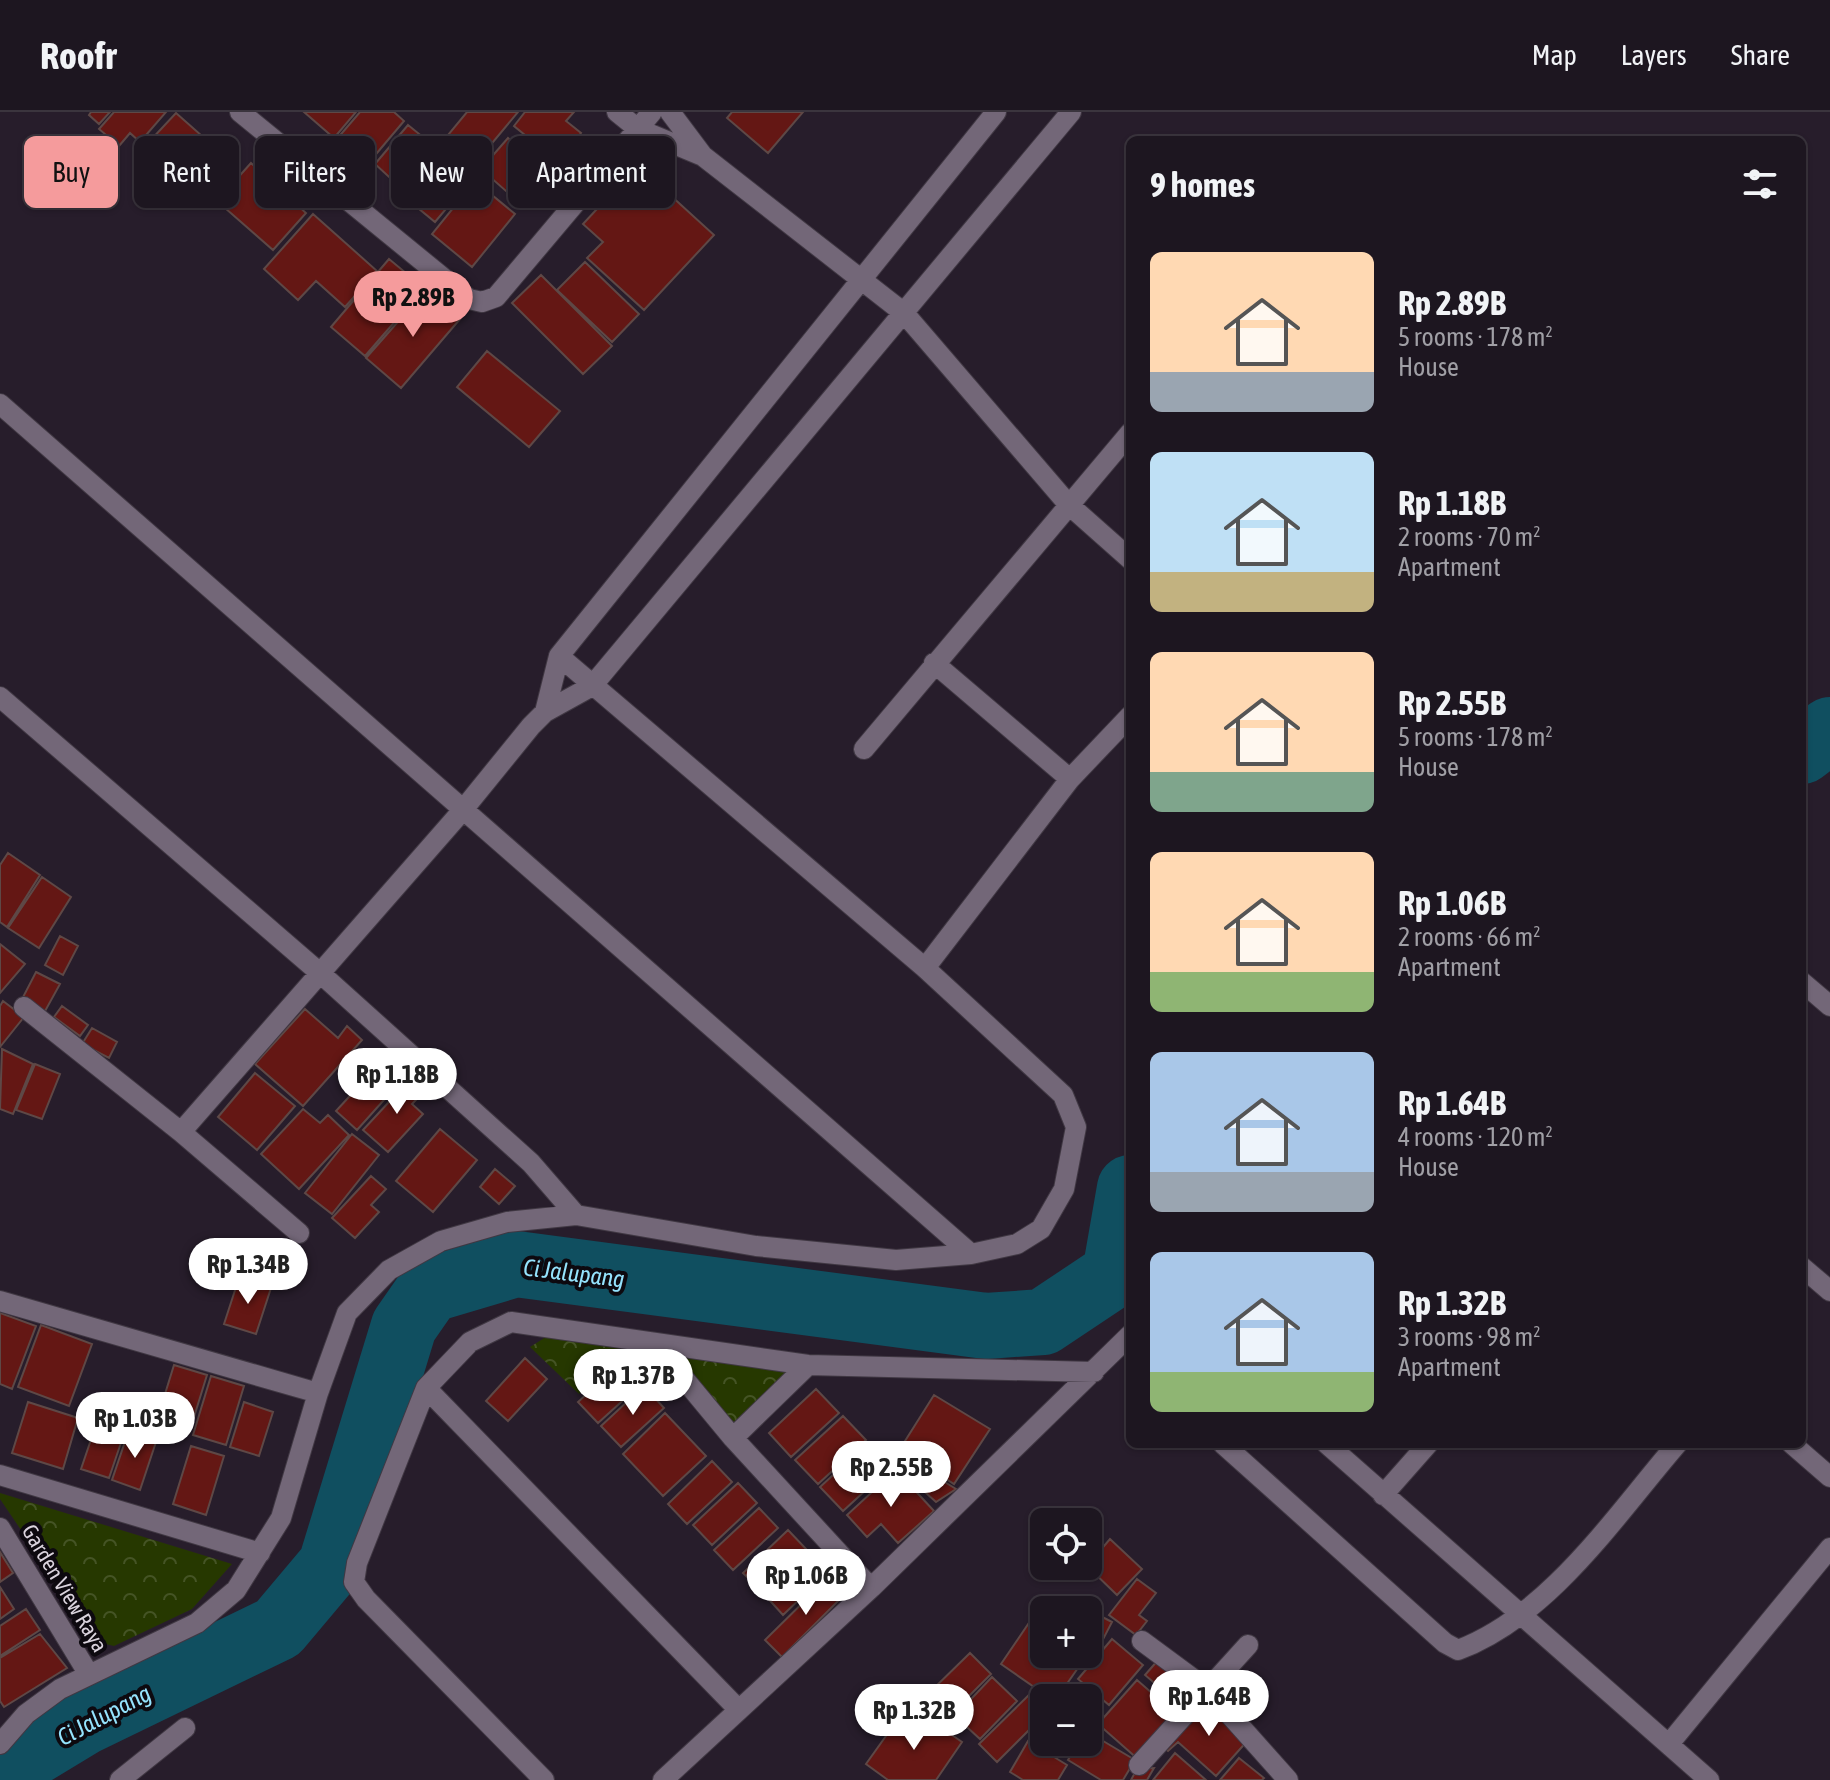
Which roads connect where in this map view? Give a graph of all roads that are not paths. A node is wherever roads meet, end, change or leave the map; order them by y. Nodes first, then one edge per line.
1 (240, 112) edge
2 (617, 112) edge
3 (652, 112) edge
4 (670, 112) edge
5 (996, 112) edge
6 (1071, 112) edge
7 (638, 129) junction
8 (703, 156) junction
9 (860, 276) junction
10 (904, 313) junction
11 (0, 404) edge
12 (1126, 438) edge
13 (1068, 504) junction
14 (1126, 555) edge
15 (559, 656) junction
16 (934, 663) junction
17 (592, 686) junction
18 (0, 697) edge
19 (545, 712) junction
20 (1126, 720) edge
21 (864, 749) dead end
22 (1070, 779) junction
23 (462, 811) junction
24 (925, 968) junction
25 (320, 973) junction
26 (1806, 985) edge
27 (1830, 1006) edge
28 (24, 1007) dead end
29 (181, 1132) junction
30 (576, 1215) junction
31 (299, 1233) dead end
32 (971, 1254) junction
33 (1806, 1270) edge
34 (1830, 1291) edge
35 (0, 1301) edge
36 (656, 1345) junction
37 (1126, 1348) edge
38 (808, 1365) junction
39 (1094, 1372) junction
40 (426, 1388) junction
41 (318, 1393) junction
42 (733, 1438) junction
43 (1227, 1448) edge
44 (1331, 1448) edge
45 (1424, 1448) edge
46 (1674, 1448) edge
47 (1797, 1448) edge
48 (0, 1475) edge
49 (1830, 1477) edge
50 (1383, 1495) junction
51 (0, 1528) edge
52 (1830, 1548) edge
53 (260, 1553) junction
54 (871, 1588) junction
55 (1521, 1616) junction
56 (1142, 1641) dead end
57 (1248, 1645) dead end
58 (88, 1673) junction
59 (1207, 1689) junction
60 (738, 1709) junction
61 (185, 1728) dead end
62 (0, 1744) edge
63 (1669, 1744) junction
64 (1139, 1765) dead end
65 (120, 1780) edge
66 (544, 1780) edge
67 (663, 1780) edge
68 (1288, 1780) edge
69 (1709, 1780) edge

1 - 7 street
2 - 7 street
3 - 7 street
4 - 8 street
5 - 9 street
6 - 10 street
7 - 8 street
8 - 9 street
9 - 10 street
9 - 15 street
10 - 13 street
10 - 17 street
11 - 23 street
12 - 13 street
13 - 14 street
13 - 16 street
15 - 17 street
15 - 19 street
16 - 21 street
16 - 22 street
17 - 19 street
17 - 24 street
18 - 25 street
19 - 23 street
20 - 22 street
22 - 24 street
23 - 25 street
23 - 32 street
24 - 32 street
25 - 29 street
25 - 30 street
26 - 27 street
28 - 29 street
29 - 31 street
30 - 32 street
30 - 41 street
33 - 34 street
35 - 41 street
36 - 38 street
36 - 40 street
36 - 42 street
37 - 39 street
38 - 39 street
38 - 42 street
39 - 54 street
40 - 60 street
40 - 66 street
41 - 53 street
42 - 54 street
43 - 55 street
44 - 50 street
45 - 50 street
46 - 55 street
47 - 49 street
48 - 53 street
50 - 55 street
51 - 58 street, Garden View Raya
52 - 63 street
53 - 58 street
54 - 60 street
55 - 63 street
56 - 59 street
57 - 59 street
58 - 62 street
59 - 64 street
59 - 68 street
60 - 67 street
61 - 65 street
63 - 69 street

